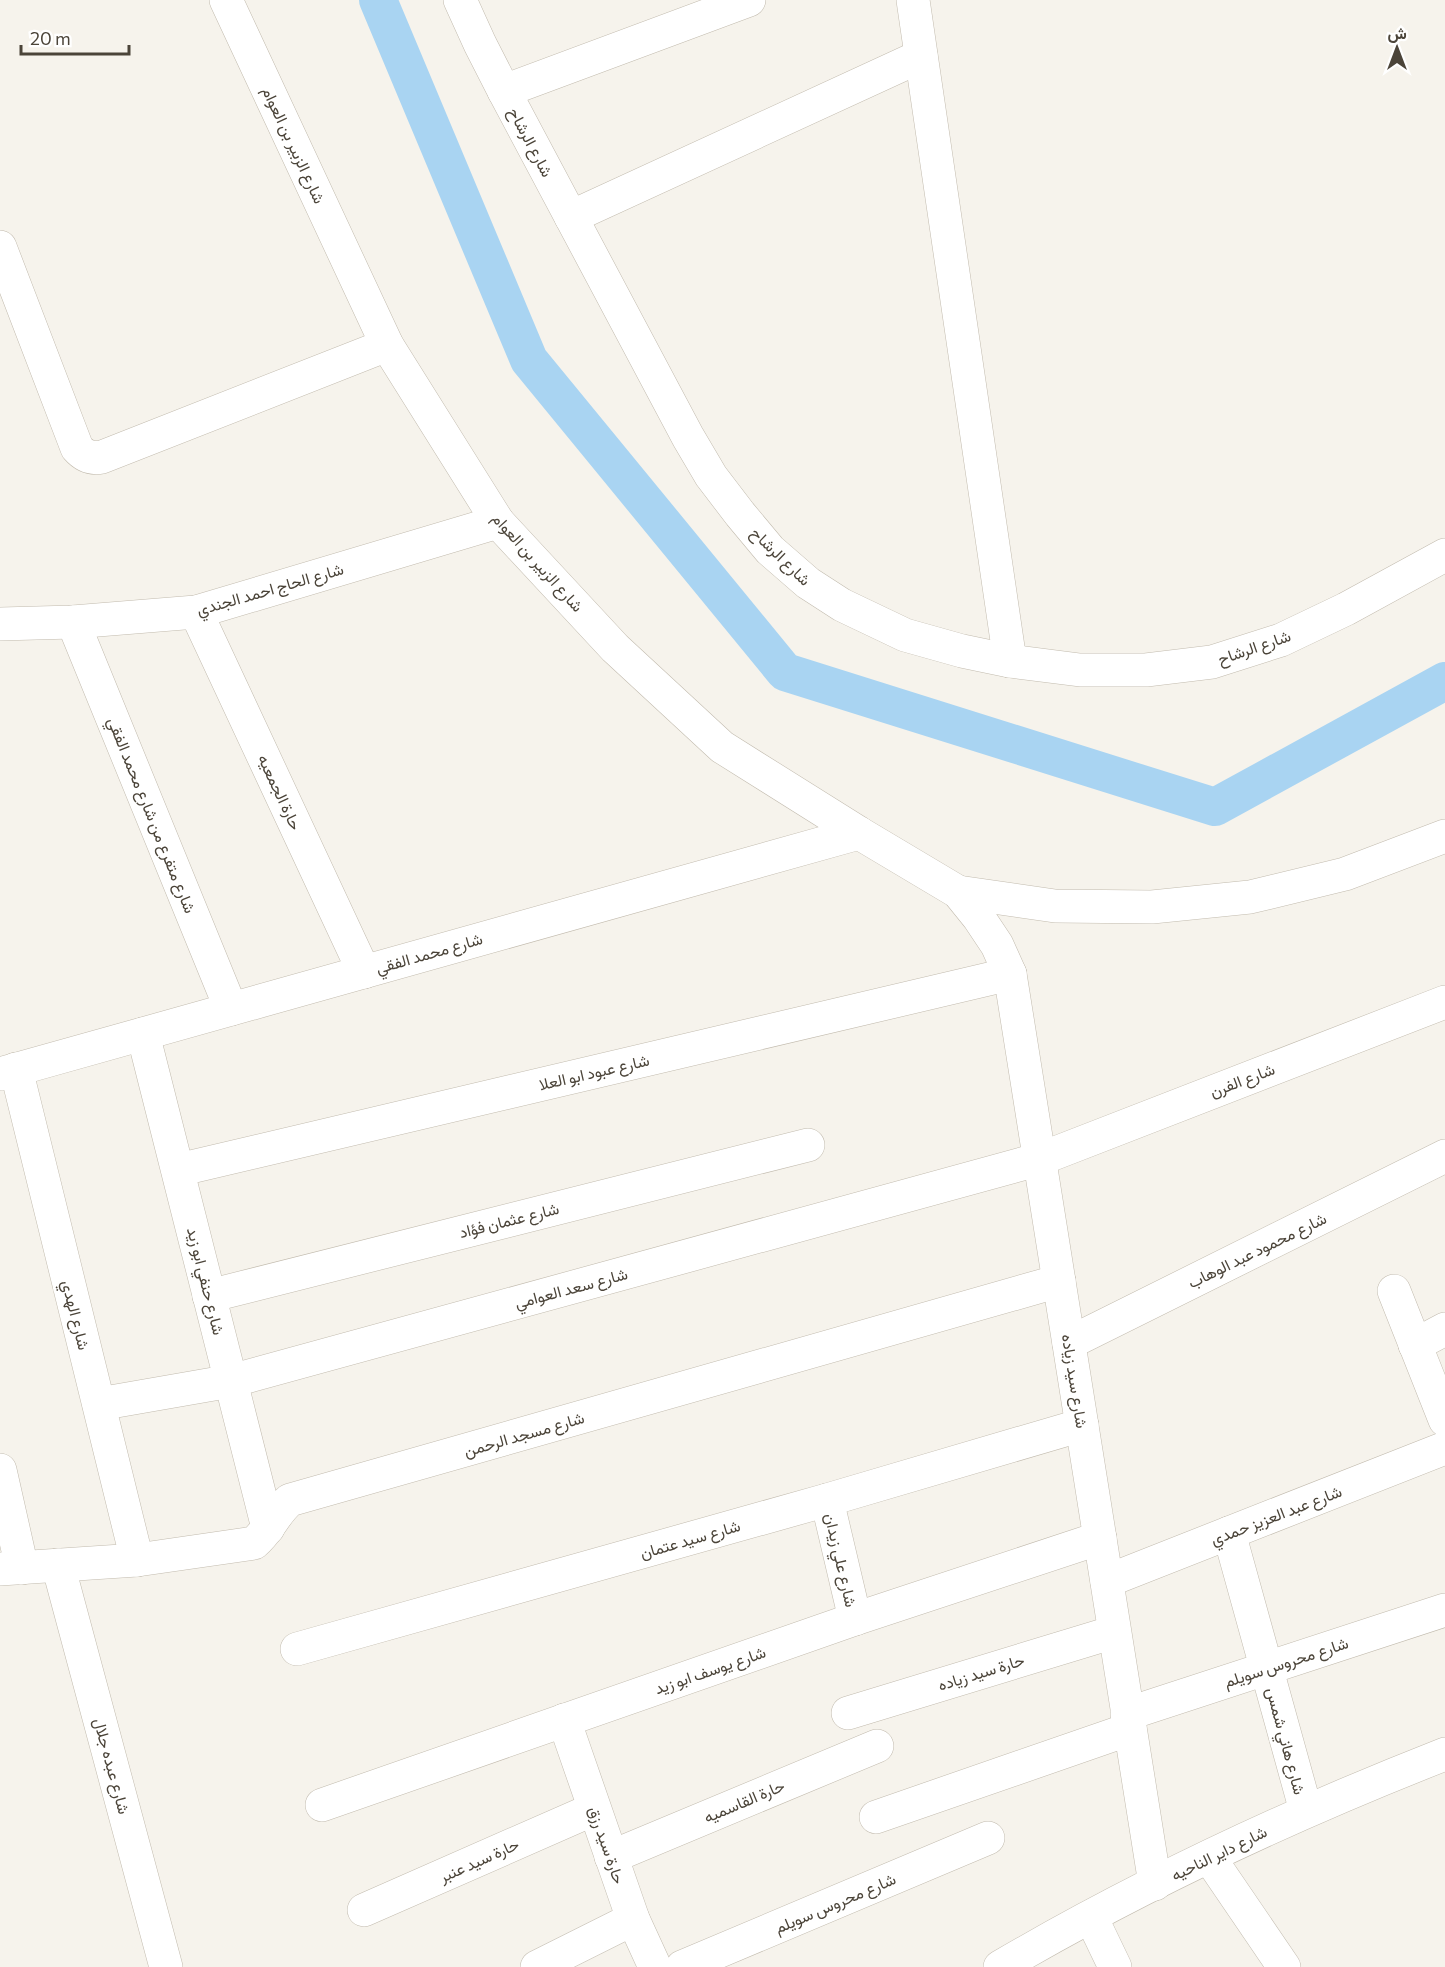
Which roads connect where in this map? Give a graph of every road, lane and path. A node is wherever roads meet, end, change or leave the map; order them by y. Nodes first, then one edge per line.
1 (226, 0) edge
2 (460, 0) edge
3 (748, 0) edge
4 (913, 0) edge
5 (921, 56) junction
6 (504, 91) junction
7 (572, 217) junction
8 (0, 247) edge
9 (387, 345) junction
10 (498, 522) junction
11 (1445, 555) edge
12 (196, 612) junction
13 (73, 622) junction
14 (0, 624) edge
15 (1010, 661) junction
16 (859, 833) junction
17 (1445, 836) edge
18 (958, 892) junction
19 (364, 972) junction
20 (1010, 974) junction
21 (1445, 1002) edge
22 (231, 1009) junction
23 (143, 1034) junction
24 (8, 1071) edge
25 (808, 1145) dead end
26 (1445, 1156) edge
27 (1040, 1159) junction
28 (178, 1170) junction
29 (1059, 1281) junction
30 (1394, 1291) dead end
31 (209, 1296) junction
32 (1445, 1329) edge
33 (1069, 1343) junction
34 (1415, 1345) junction
35 (231, 1381) junction
36 (99, 1404) junction
37 (1445, 1420) edge
38 (1082, 1425) junction
39 (1445, 1448) edge
40 (0, 1470) edge
41 (827, 1500) junction
42 (268, 1528) junction
43 (1229, 1533) junction
44 (1100, 1538) junction
45 (137, 1560) junction
46 (58, 1565) junction
47 (11, 1568) edge
48 (1107, 1581) junction
49 (1445, 1610) edge
50 (855, 1619) junction
51 (1114, 1632) junction
52 (297, 1649) dead end
53 (1266, 1668) junction
54 (848, 1713) dead end
55 (564, 1720) junction
56 (1129, 1722) junction
57 (877, 1746) dead end
58 (1445, 1754) edge
59 (322, 1804) dead end
60 (594, 1809) junction
61 (1306, 1810) junction
62 (876, 1817) dead end
63 (988, 1838) dead end
64 (611, 1857) junction
65 (1209, 1857) junction
66 (1155, 1884) junction
67 (364, 1910) dead end
68 (1091, 1917) junction
69 (633, 1919) junction
70 (166, 1967) edge
71 (537, 1967) edge
72 (655, 1967) edge
73 (682, 1967) edge
74 (1000, 1967) edge
75 (1115, 1967) edge
76 (1284, 1967) edge

1 - 9 street, شارع الزبير بن العوام
2 - 6 street, شارع الرشاح
3 - 6 street
4 - 5 street
5 - 7 street
5 - 15 street
6 - 7 street, شارع الرشاح
7 - 15 street, شارع الرشاح
8 - 9 street
9 - 10 street, شارع الزبير بن العوام
10 - 12 street, شارع الحاج احمد الجندي
10 - 16 street, شارع الزبير بن العوام
11 - 15 street, شارع الرشاح
12 - 13 street, شارع الحاج احمد الجندي
12 - 19 street, حارة الجمعيه
13 - 14 street, شارع الحاج احمد الجندي
13 - 22 street, شارع متفرع من شارع محمد الفقي
16 - 18 street, شارع الزبير بن العوام
16 - 19 street, شارع محمد الفقي
17 - 18 street
18 - 20 street, شارع سيد زياده
19 - 22 street, شارع محمد الفقي
20 - 27 street, شارع سيد زياده
20 - 28 street, شارع عبود ابو العلا
21 - 27 street, شارع الفرن
22 - 23 street, شارع محمد الفقي
23 - 24 street, شارع محمد الفقي
23 - 28 street, شارع حنفي ابو زيد
24 - 36 street, شارع الهدي
25 - 31 street, شارع عثمان فؤاد
26 - 33 street, شارع محمود عبد الوهاب
27 - 29 street, شارع سيد زياده
27 - 35 street, شارع سعد العوامي
28 - 31 street, شارع حنفي ابو زيد
29 - 33 street, شارع سيد زياده
29 - 42 street, شارع مسجد الرحمن
30 - 34 street
31 - 35 street, شارع حنفي ابو زيد
32 - 34 street
33 - 38 street, شارع سيد زياده
34 - 37 street
35 - 36 street, شارع سعد العوامي
35 - 42 street, شارع حنفي ابو زيد
36 - 45 street, شارع الهدي
38 - 41 street, شارع سيد عتمان
38 - 44 street, شارع سيد زياده
39 - 43 street, شارع عبد العزيز حمدي
40 - 47 street
41 - 50 street, شارع علي زيدان
41 - 52 street, شارع سيد عتمان
42 - 45 street, شارع مسجد الرحمن
43 - 48 street, شارع عبد العزيز حمدي
43 - 53 street, شارع هاني شمس
44 - 48 street, شارع سيد زياده
44 - 50 street, شارع يوسف ابو زيد
45 - 46 street, شارع مسجد الرحمن
46 - 47 street, شارع مسجد الرحمن
46 - 70 street, شارع عبده جلال
48 - 51 street, شارع سيد زياده
49 - 53 street, شارع محروس سويلم
50 - 55 street, شارع يوسف ابو زيد
51 - 54 street, حارة سيد زياده
51 - 56 street, شارع سيد زياده
53 - 56 street, شارع محروس سويلم
53 - 61 street, شارع هاني شمس
55 - 59 street, شارع يوسف ابو زيد
55 - 60 street, حارة سيد رزق
56 - 62 street
56 - 66 street, شارع سيد زياده
57 - 64 street, حارة القاسميه
58 - 61 street, شارع داير الناحيه
60 - 64 street, حارة سيد رزق
60 - 67 street, حارة سيد عنبر
61 - 65 street, شارع داير الناحيه
63 - 73 street, شارع محروس سويلم
64 - 69 street, حارة سيد رزق
65 - 66 street, شارع داير الناحيه
65 - 76 street
66 - 68 street, شارع داير الناحيه
68 - 74 street, شارع داير الناحيه
68 - 75 street
69 - 71 street
69 - 72 street, حارة سيد رزق

